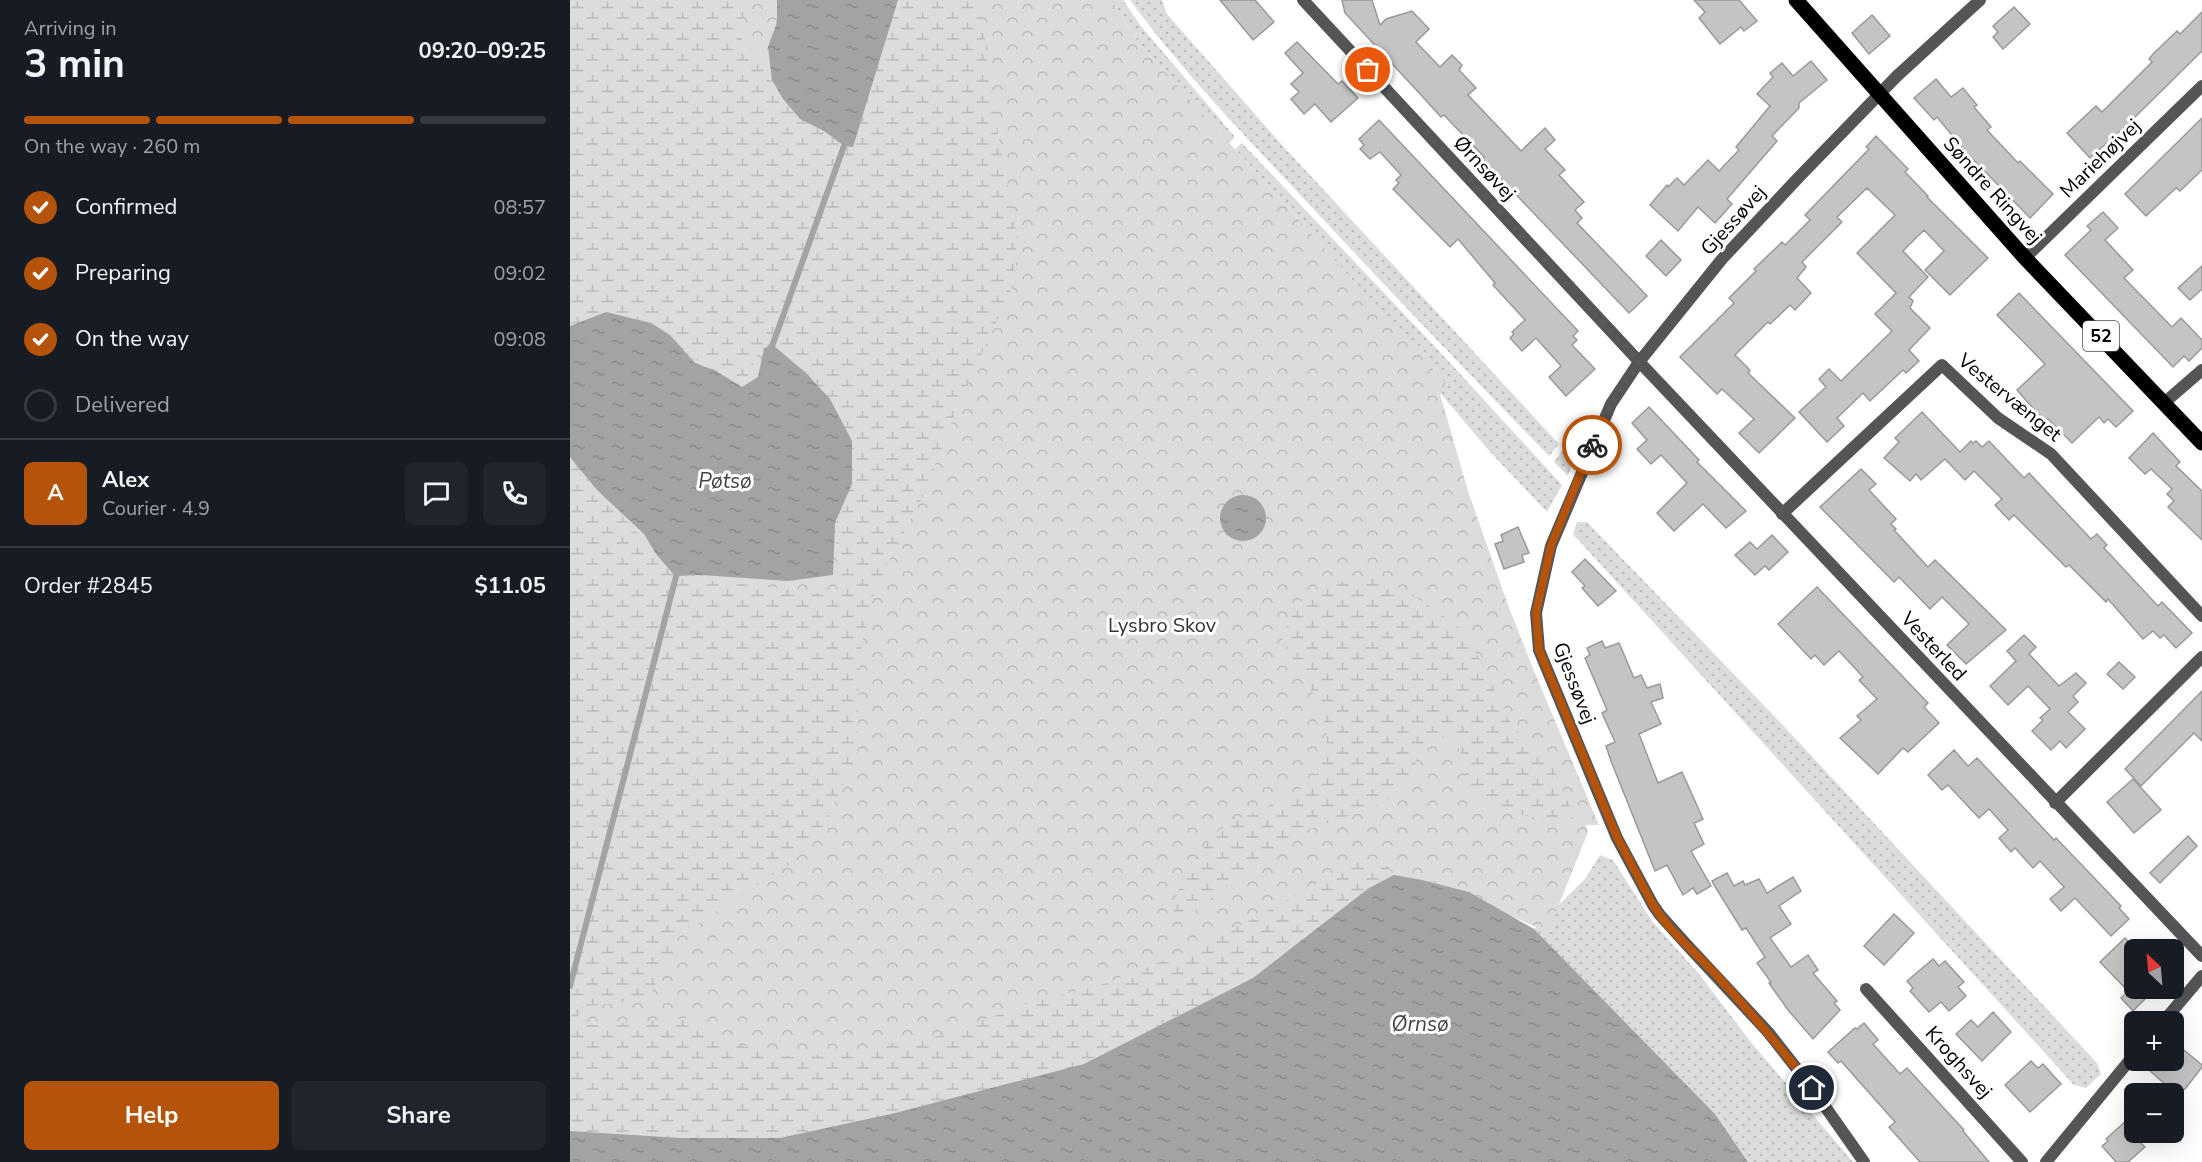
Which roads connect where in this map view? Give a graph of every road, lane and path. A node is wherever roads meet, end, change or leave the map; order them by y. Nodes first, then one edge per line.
1 (1303, 0) edge
2 (1796, 0) edge
3 (1980, 0) edge
4 (2202, 86) edge
5 (1879, 94) junction
6 (2025, 258) junction
7 (1639, 362) junction
8 (2202, 370) edge
9 (2164, 403) junction
10 (2202, 443) edge
11 (1782, 514) junction
12 (2202, 616) edge
13 (2202, 657) edge
14 (2055, 803) junction
15 (2202, 956) edge
16 (2202, 976) edge
17 (1866, 989) dead end
18 (2172, 1011) edge
19 (2124, 1067) edge
20 (1864, 1162) edge
21 (2022, 1162) edge
22 (2046, 1162) edge

1 - 7 street, Ørnsøvej
2 - 5 main road, Søndre Ringvej / 52
3 - 5 street, Gjessøvej
4 - 6 street, Mariehøjvej
5 - 6 main road, Søndre Ringvej / 52
5 - 7 street, Gjessøvej
6 - 9 main road, Søndre Ringvej / 52
7 - 11 street, Vesterled
7 - 20 street, Gjessøvej
8 - 9 street
9 - 10 main road, Søndre Ringvej / 52
11 - 12 street, Vestervænget
11 - 14 street, Vesterled
13 - 14 street
14 - 15 street, Vesterled
16 - 18 street
17 - 21 street, Kroghsvej
19 - 22 street

